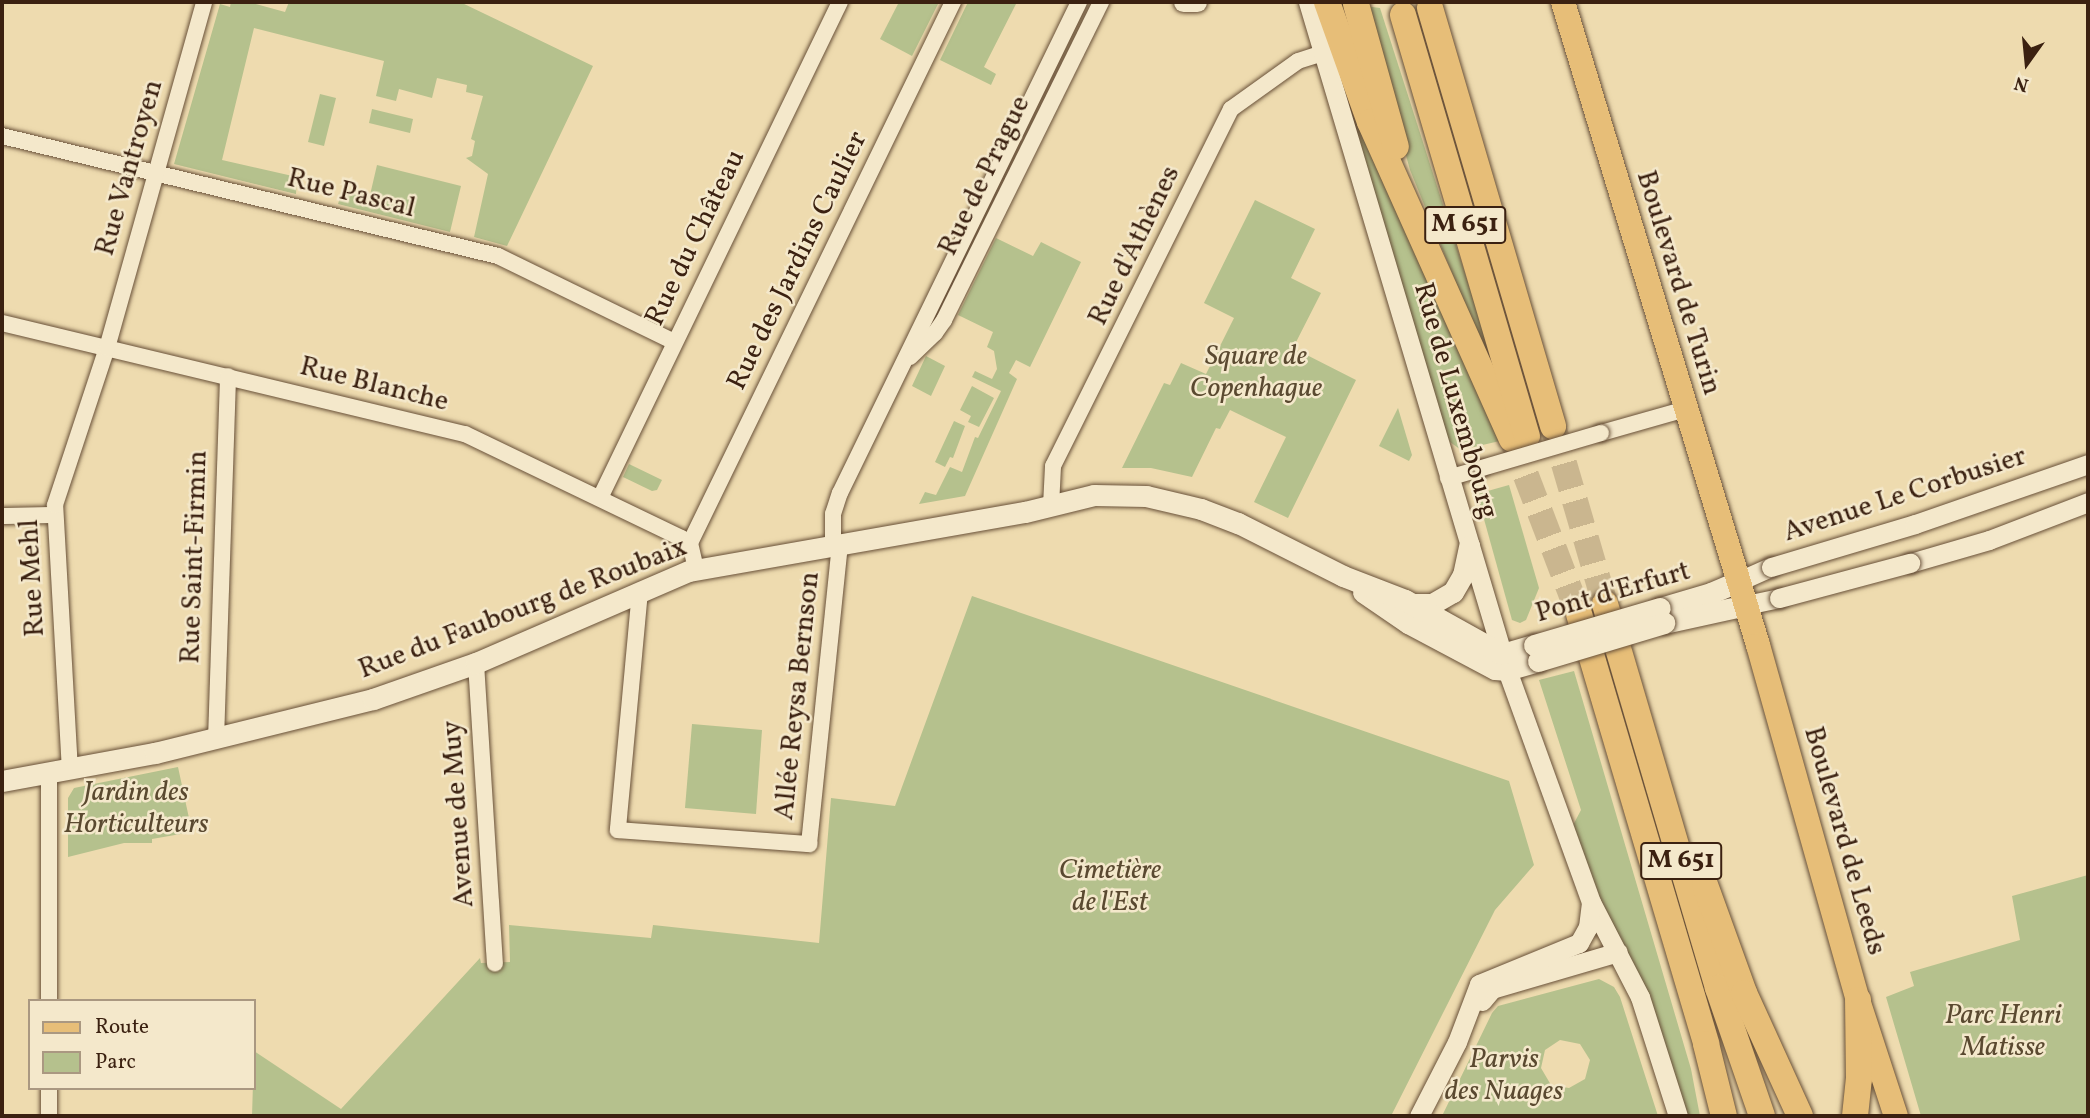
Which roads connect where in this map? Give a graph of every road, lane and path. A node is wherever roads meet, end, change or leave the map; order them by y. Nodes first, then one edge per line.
1 (204, 2) edge
2 (840, 2) edge
3 (953, 2) edge
4 (1079, 2) edge
5 (1101, 2) edge
6 (1183, 2) edge
7 (1197, 2) edge
8 (1308, 2) edge
9 (1327, 2) edge
10 (1563, 2) edge
11 (1356, 4) dead end
12 (1430, 8) dead end
13 (1403, 15) dead end
14 (1322, 53) junction
15 (2, 136) edge
16 (155, 173) junction
17 (1434, 262) junction
18 (2, 323) edge
19 (674, 342) junction
20 (107, 348) junction
21 (903, 364) junction
22 (228, 376) junction
23 (1686, 409) junction
24 (1553, 426) tunnel mouth
25 (2088, 464) edge
26 (1448, 478) junction
27 (600, 498) junction
28 (2088, 502) edge
29 (1051, 506) junction
30 (54, 515) junction
31 (2, 516) edge
32 (836, 543) junction
33 (690, 544) junction
34 (1469, 546) junction
35 (696, 569) junction
36 (1343, 576) junction
37 (1739, 581) junction
38 (640, 591) junction
39 (1411, 604) junction
40 (1605, 604) tunnel mouth
41 (1746, 605) junction
42 (1579, 614) tunnel mouth
43 (1662, 615) junction
44 (1505, 662) junction
45 (476, 663) junction
46 (1625, 671) junction
47 (216, 740) junction
48 (71, 771) junction
49 (49, 775) junction
50 (2, 781) edge
51 (1591, 902) junction
52 (1668, 914) junction
53 (1618, 952) junction
54 (495, 963) dead end
55 (49, 999) edge
56 (1858, 1000) junction
57 (1457, 1042) junction
58 (49, 1090) edge
59 (49, 1116) edge
60 (1419, 1116) edge
61 (1678, 1116) edge
62 (1706, 1116) edge
63 (1724, 1116) edge
64 (1762, 1116) edge
65 (1800, 1116) edge
66 (1855, 1116) edge
67 (1896, 1116) edge

1 - 16 street, Rue Vantroyen
2 - 19 street, Rue du Château
3 - 33 street, Rue des Jardins Caulier
4 - 21 street, Rue de Prague
5 - 21 street, Rue de Prague
6 - 7 street
8 - 14 street, Rue de Luxembourg
9 - 17 highway
10 - 23 main road, Boulevard de Turin
11 - 17 highway
12 - 24 highway, M 651
13 - 17 highway, M 651
14 - 26 street, Rue de Luxembourg
14 - 29 street, Rue d'Athènes
15 - 16 street, Rue Pascal
16 - 19 street, Rue Pascal
16 - 20 street, Rue Vantroyen
18 - 20 street, Rue Blanche
19 - 27 street, Rue du Château
20 - 22 street, Rue Blanche
20 - 30 street, Rue Mehl
21 - 32 street, Rue de Prague
22 - 27 street, Rue Blanche
22 - 47 street, Rue Saint-Firmin
23 - 26 street, bridge
23 - 37 main road, Boulevard de Turin
25 - 37 street, Avenue Le Corbusier, bridge
26 - 34 street, Rue de Luxembourg
27 - 33 street, Rue Blanche
28 - 41 street, bridge
29 - 32 main road, Rue du Faubourg de Roubaix
29 - 36 main road, Rue du Faubourg de Roubaix
30 - 31 street
30 - 48 street, Rue Mehl
32 - 35 main road, Rue du Faubourg de Roubaix
32 - 38 street, Allée Reysa Bernson
33 - 35 street
34 - 39 main road
34 - 44 street, Rue de Luxembourg
35 - 38 main road, Rue du Faubourg de Roubaix
36 - 39 main road, Rue du Faubourg de Roubaix
36 - 44 main road, Rue du Faubourg de Roubaix
37 - 41 main road, Boulevard de Leeds
37 - 43 main road, Pont d'Erfurt
38 - 45 main road, Rue du Faubourg de Roubaix
39 - 44 main road, Rue du Faubourg de Roubaix
40 - 46 highway, M 651
41 - 43 main road, Pont d'Erfurt
41 - 56 main road, Boulevard de Leeds
42 - 52 highway, M 651
43 - 44 main road, Pont d'Erfurt, bridge
44 - 51 street, Rue de Luxembourg
45 - 47 main road, Rue du Faubourg de Roubaix
45 - 54 street, Avenue de Muy
46 - 64 highway, M 651
46 - 65 highway
47 - 48 main road, Rue du Faubourg de Roubaix
48 - 49 main road, Rue du Faubourg de Roubaix
49 - 50 main road, Rue du Faubourg de Roubaix
49 - 55 street
51 - 53 street, Rue de Luxembourg
51 - 57 street
52 - 62 highway
52 - 63 highway, M 651
53 - 57 street
53 - 61 street, Rue de Luxembourg
56 - 66 highway
56 - 67 main road, Boulevard de Leeds
57 - 60 street
58 - 59 street

